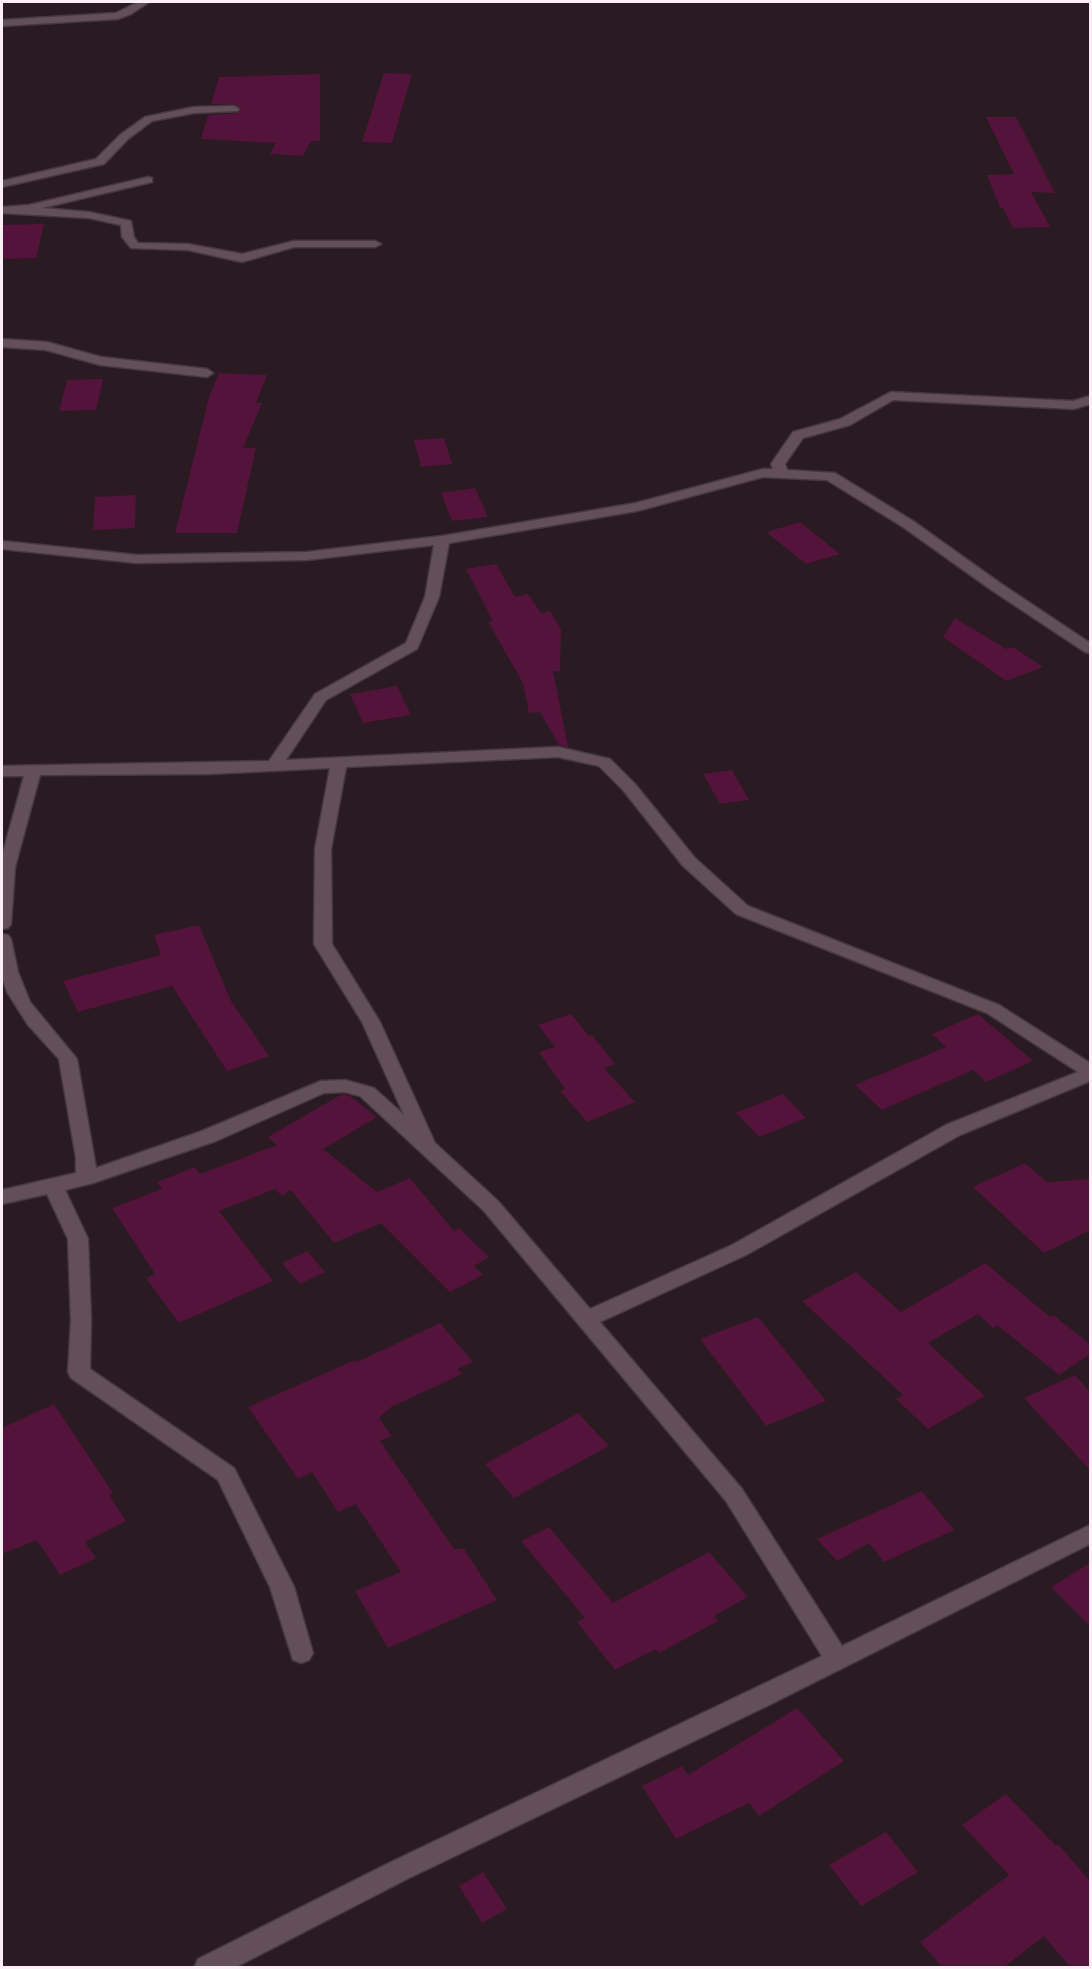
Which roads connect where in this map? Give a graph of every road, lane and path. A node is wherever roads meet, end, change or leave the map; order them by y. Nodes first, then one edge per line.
1 (144, 2) edge
2 (2, 23) edge
3 (234, 109) dead end
4 (148, 180) dead end
5 (2, 184) edge
6 (2, 210) edge
7 (15, 210) junction
8 (375, 244) dead end
9 (2, 343) edge
10 (207, 373) dead end
11 (1090, 400) edge
12 (782, 474) junction
13 (442, 540) junction
14 (2, 545) edge
15 (1090, 649) edge
16 (339, 762) junction
17 (274, 766) junction
18 (2, 771) edge
19 (33, 771) junction
20 (2, 924) edge
21 (3, 951) edge
22 (1090, 1073) edge
23 (429, 1149) junction
24 (86, 1178) junction
25 (52, 1186) junction
26 (2, 1197) edge
27 (587, 1319) junction
28 (1090, 1534) edge
29 (301, 1653) dead end
30 (838, 1660) junction
31 (207, 1968) edge

1 - 2 street
3 - 5 street
4 - 7 street
6 - 7 street
7 - 8 street
9 - 10 street
11 - 12 street
12 - 13 street
12 - 15 street
13 - 14 street
13 - 17 street
16 - 17 street
16 - 22 street
16 - 23 street
17 - 19 street
18 - 19 street
19 - 20 street
21 - 24 street
22 - 27 street
23 - 24 street
23 - 27 street
24 - 25 street
25 - 26 street
25 - 29 street
27 - 30 street
28 - 30 street
30 - 31 street

